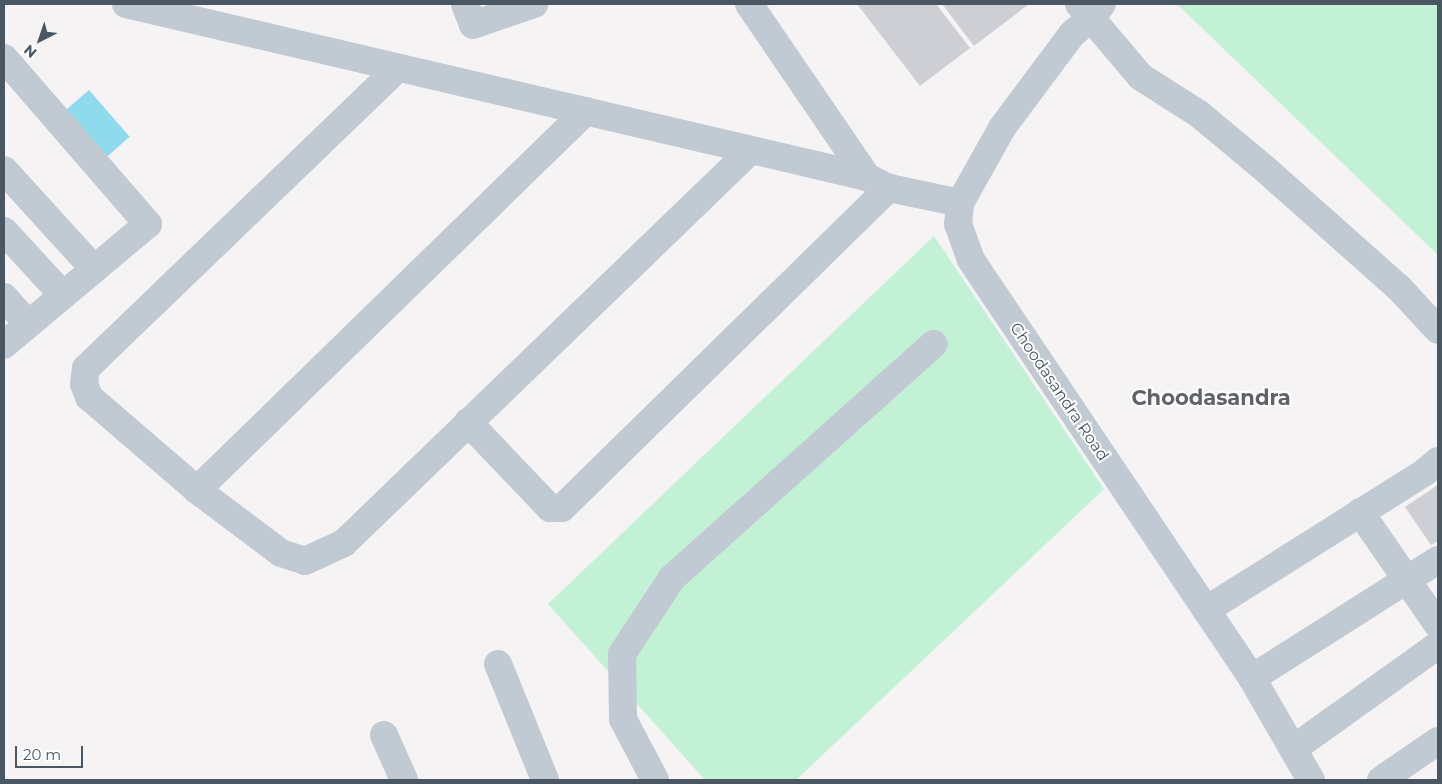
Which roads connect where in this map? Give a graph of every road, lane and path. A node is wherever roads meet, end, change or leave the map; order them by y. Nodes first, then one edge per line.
1 (126, 4) edge
2 (465, 4) edge
3 (534, 4) edge
4 (749, 4) edge
5 (1090, 9) edge
6 (4, 58) edge
7 (398, 68) junction
8 (586, 111) junction
9 (750, 151) junction
10 (4, 170) edge
11 (878, 183) junction
12 (960, 202) junction
13 (4, 231) edge
14 (94, 269) junction
15 (62, 294) junction
16 (4, 297) edge
17 (28, 324) junction
18 (1438, 330) edge
19 (4, 344) edge
20 (934, 344) dead end
21 (468, 422) junction
22 (1438, 461) edge
23 (198, 490) junction
24 (1360, 512) junction
25 (1438, 560) edge
26 (1406, 580) junction
27 (1206, 610) junction
28 (1438, 625) edge
29 (1438, 645) edge
30 (498, 664) dead end
31 (1252, 678) junction
32 (384, 736) dead end
33 (1438, 741) edge
34 (1292, 749) junction
35 (404, 780) edge
36 (545, 780) edge
37 (655, 780) edge
38 (1311, 780) edge
39 (1381, 780) edge

1 - 7 street
2 - 3 street
4 - 11 street
5 - 12 street, Choodasandra Road
5 - 18 street
6 - 14 street
7 - 8 street
7 - 23 street
8 - 9 street
8 - 23 street
9 - 11 street
9 - 21 street
10 - 14 street
11 - 12 street
11 - 21 street
12 - 27 street, Choodasandra Road
13 - 15 street
14 - 15 street
15 - 17 street
16 - 17 street
17 - 19 street
20 - 37 street
21 - 23 street
22 - 24 street
24 - 26 street
24 - 27 street
25 - 26 street
26 - 28 street
26 - 31 street
27 - 31 street, Choodasandra Road
29 - 34 street
30 - 36 street
31 - 34 street, Choodasandra Road
32 - 35 street
33 - 39 street
34 - 38 street, Choodasandra Road

